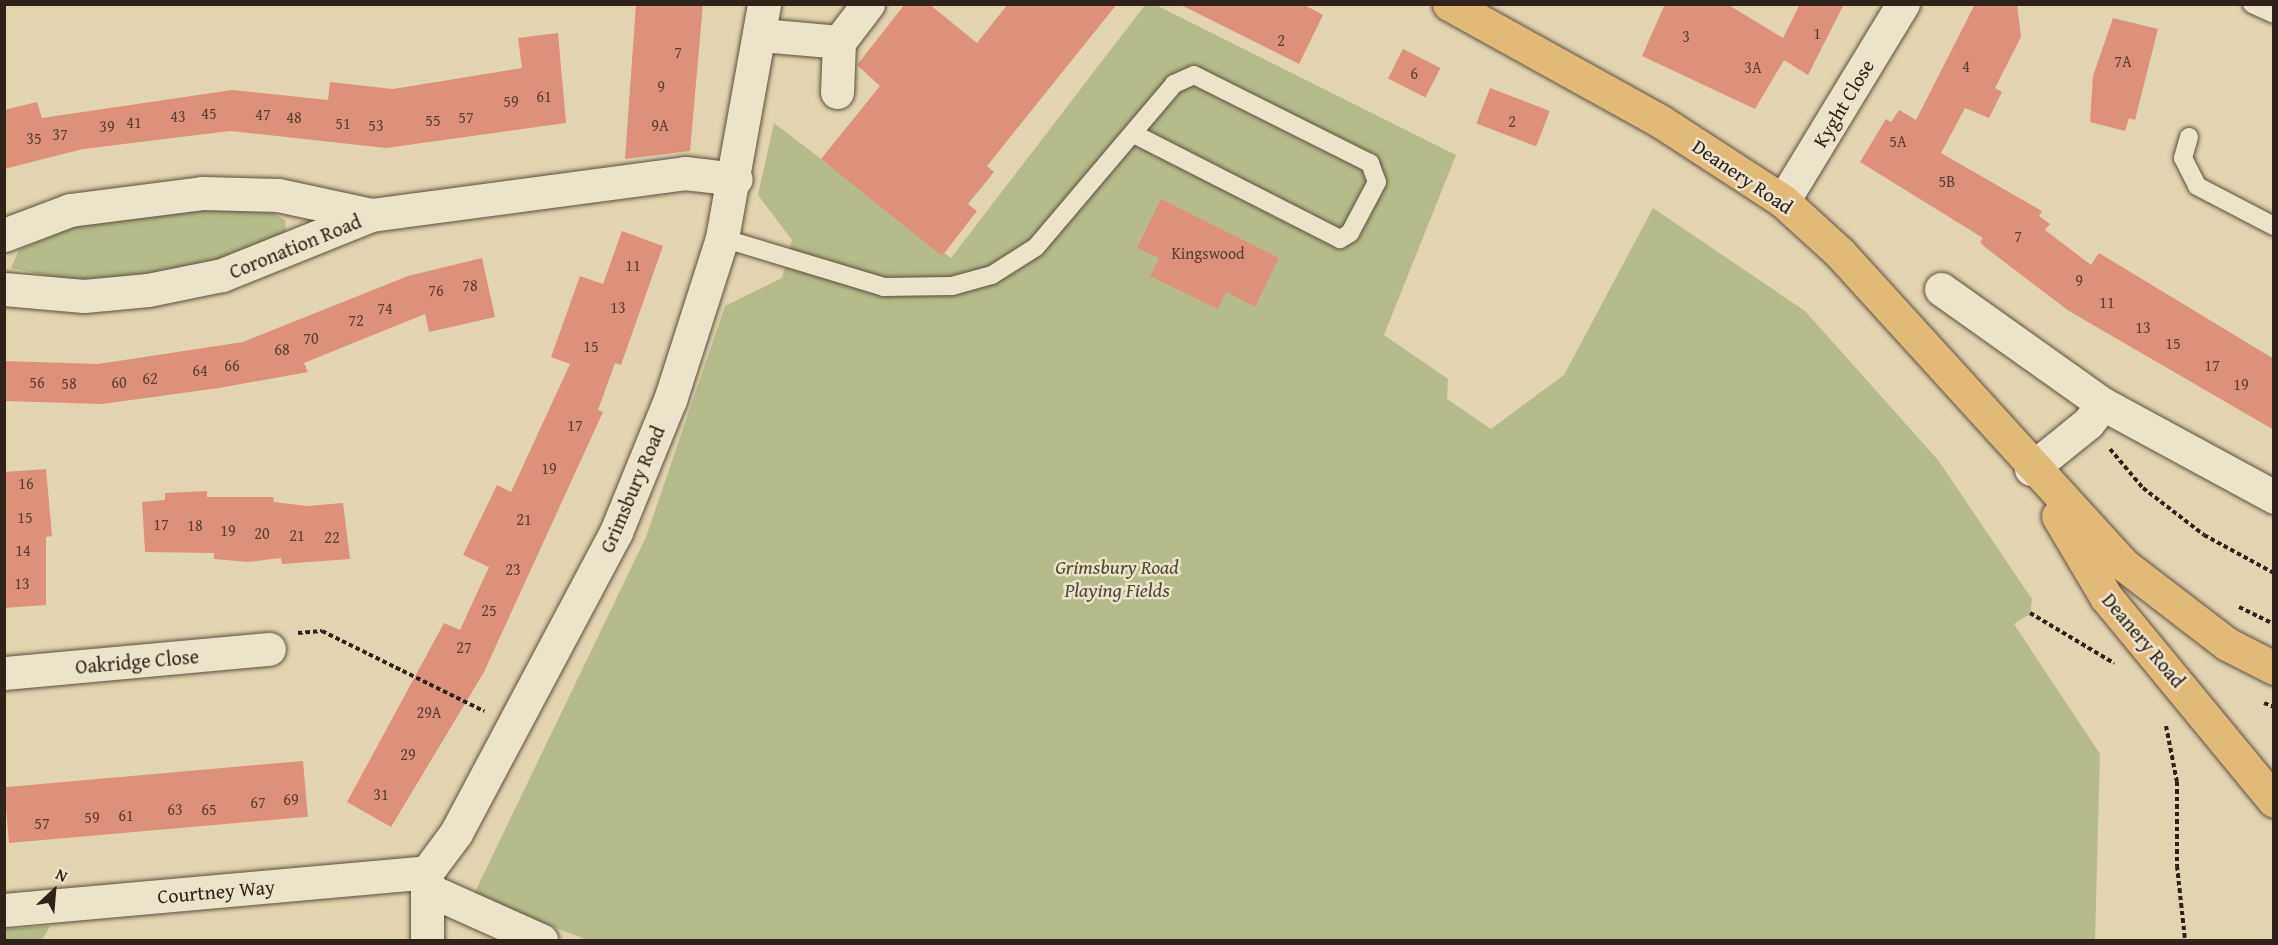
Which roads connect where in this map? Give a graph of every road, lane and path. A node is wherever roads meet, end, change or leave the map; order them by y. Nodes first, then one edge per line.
1 (868, 4) edge
2 (1449, 4) edge
3 (1903, 4) edge
4 (2252, 4) edge
5 (2274, 14) edge
6 (762, 20) edge
7 (838, 42) junction
8 (837, 92) dead end
9 (1134, 134) junction
10 (2189, 137) dead end
11 (736, 179) junction
12 (1783, 201) junction
13 (371, 215) junction
14 (2274, 226) edge
15 (4, 235) edge
16 (722, 238) junction
17 (4, 289) edge
18 (1941, 289) dead end
19 (2096, 414) junction
20 (2031, 469) junction
21 (2274, 497) edge
22 (2274, 573) edge
23 (2030, 613) dead end
24 (269, 649) joint
25 (2274, 668) edge
26 (2122, 671) dead end
27 (4, 673) edge
28 (2164, 717) dead end
29 (513, 725) junction
30 (2274, 801) edge
31 (428, 881) junction
32 (4, 910) edge
33 (426, 940) edge
34 (541, 940) edge
35 (2185, 940) edge

1 - 7 street
2 - 12 main road, Deanery Road
3 - 12 street, Kyght Close
4 - 5 lane
6 - 7 street
6 - 11 street, Grimsbury Road
7 - 8 street
9 - 9 lane
9 - 16 lane
10 - 14 lane
11 - 13 street, Coronation Road
11 - 16 street, Grimsbury Road
12 - 20 main road, Deanery Road
13 - 15 street, Coronation Road
13 - 17 street, Coronation Road
16 - 29 street, Grimsbury Road
18 - 19 street
19 - 20 street
19 - 21 street
19 - 22 path
20 - 25 main road, Deanery Road
20 - 30 main road, Deanery Road
23 - 26 path
24 - 27 street, Oakridge Close
24 - 29 path
28 - 35 path
29 - 31 street, Grimsbury Road
31 - 32 street, Courtney Way
31 - 33 street
31 - 34 street

